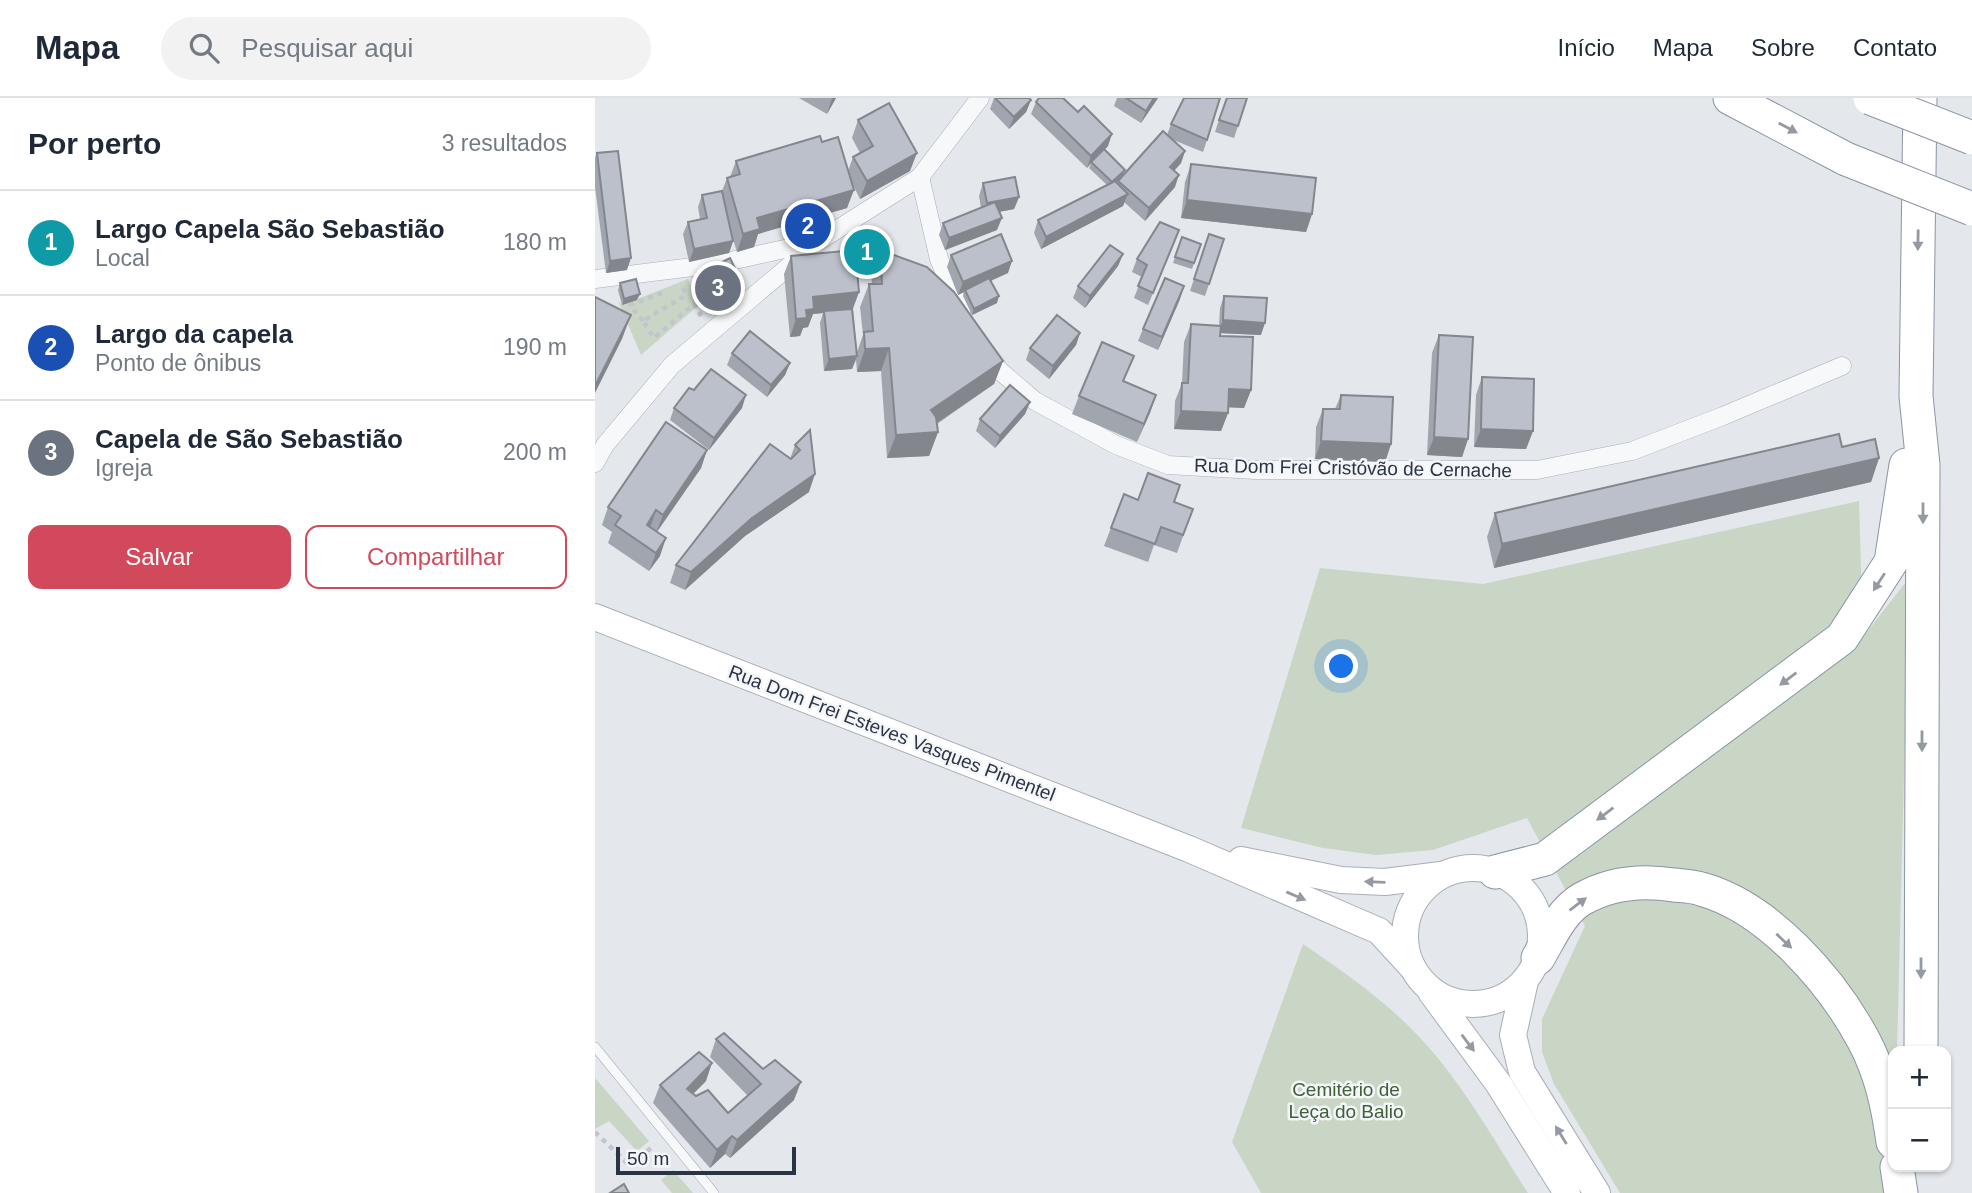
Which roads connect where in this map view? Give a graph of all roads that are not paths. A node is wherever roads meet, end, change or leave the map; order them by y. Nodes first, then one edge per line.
1 (981, 98) edge
2 (1730, 98) edge
3 (1870, 98) edge
4 (1920, 98) edge
5 (1972, 138) edge
6 (920, 177) junction
7 (1972, 209) edge
8 (819, 241) junction
9 (595, 279) edge
10 (1842, 366) dead end
11 (1916, 396) junction
12 (595, 463) edge
13 (595, 617) edge
14 (1189, 849) junction
15 (1495, 872) junction
16 (1443, 875) junction
17 (1412, 967) junction
18 (1531, 970) junction
19 (1428, 988) junction
20 (595, 1046) edge
21 (1921, 1046) edge
22 (1888, 1111) edge
23 (1898, 1172) edge
24 (1920, 1172) edge
25 (713, 1193) edge
26 (1567, 1193) edge
27 (1597, 1193) edge
28 (1901, 1193) edge
29 (1920, 1193) edge

1 - 6 street
2 -> 7 highway, bridge
3 - 5 highway, bridge
4 -> 11 highway
6 - 8 street
6 - 10 street, Rua Dom Frei Cristóvão de Cernache
8 - 9 street
8 - 12 street
11 -> 15 highway
11 -> 21 highway
13 - 14 main road, Rua Dom Frei Esteves Vasques Pimentel
16 -> 14 main road, Rua Dom Frei Esteves Vasques Pimentel
14 -> 17 main road, Rua Dom Frei Esteves Vasques Pimentel
15 - 16 main road
15 - 18 main road
16 - 17 main road
17 - 19 main road
18 - 19 main road
18 -> 22 highway
27 -> 18 main road
19 -> 26 main road
20 - 25 lane
23 - 28 highway
24 - 29 highway

